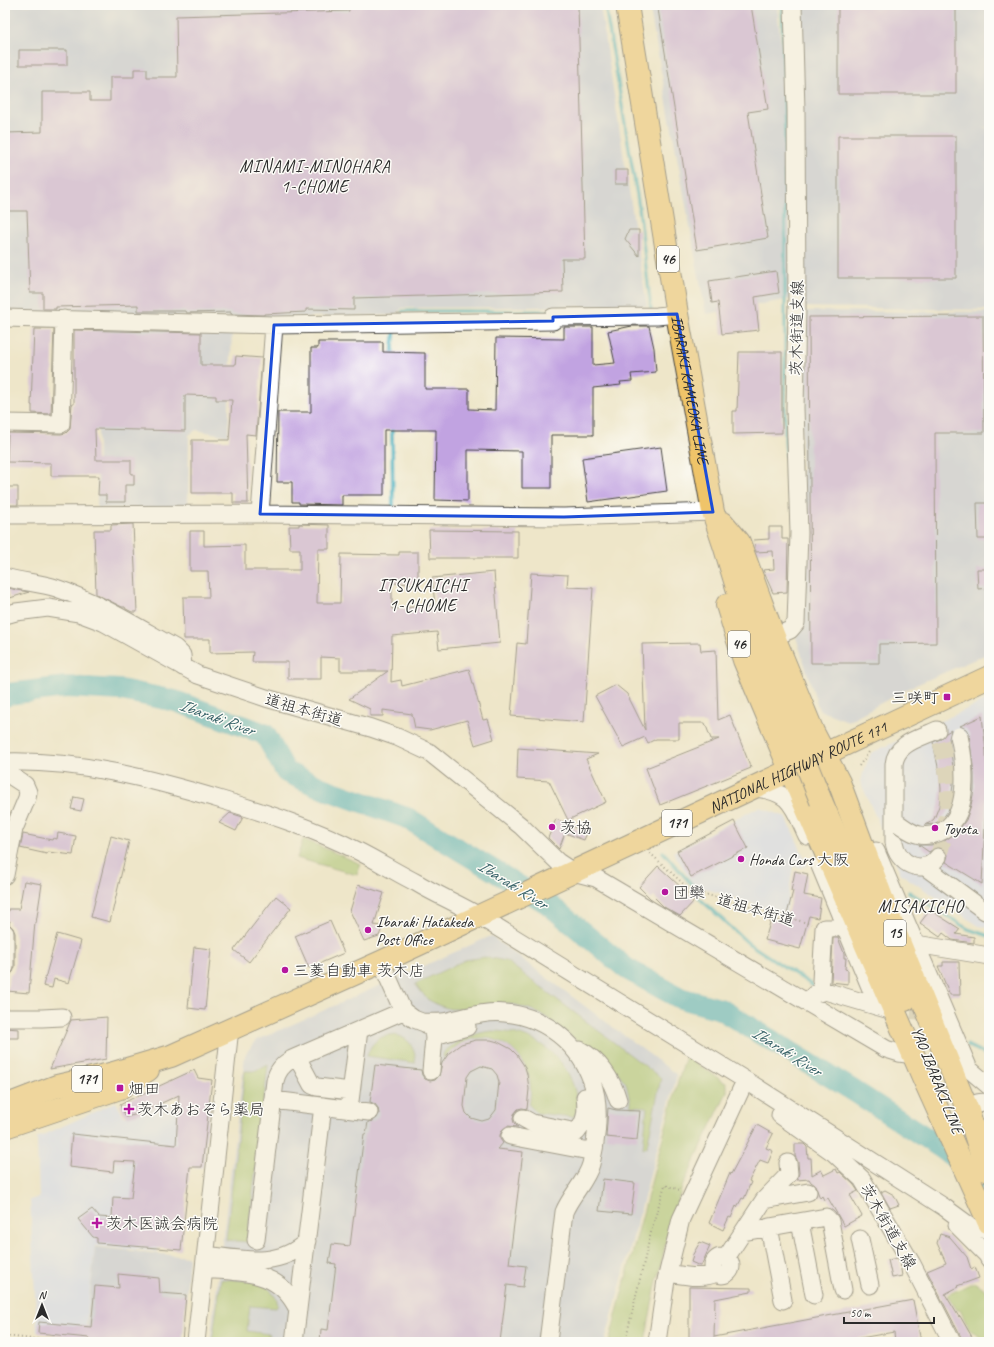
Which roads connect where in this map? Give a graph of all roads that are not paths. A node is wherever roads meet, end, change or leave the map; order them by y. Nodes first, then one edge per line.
1 (627, 5) edge
2 (793, 5) edge
3 (677, 314) junction
4 (5, 318) edge
5 (64, 319) junction
6 (274, 325) junction
7 (5, 423) edge
8 (713, 512) junction
9 (260, 514) junction
10 (5, 516) edge
11 (5, 577) edge
12 (5, 615) edge
13 (774, 637) junction
14 (183, 667) junction
15 (989, 678) edge
16 (927, 706) junction
17 (959, 736) dead end
18 (5, 762) edge
19 (807, 762) junction
20 (5, 772) edge
21 (752, 788) junction
22 (896, 822) junction
23 (902, 861) junction
24 (883, 868) junction
25 (568, 874) junction
26 (5, 875) edge
27 (985, 911) dead end
28 (487, 912) junction
29 (844, 925) junction
30 (5, 933) edge
31 (916, 944) junction
32 (889, 954) junction
33 (989, 956) edge
34 (381, 962) junction
35 (5, 967) edge
36 (821, 981) dead end
37 (807, 1002) junction
38 (402, 1010) junction
39 (62, 1016) dead end
40 (5, 1018) edge
41 (423, 1022) junction
42 (230, 1028) junction
43 (359, 1030) junction
44 (434, 1036) junction
45 (572, 1047) junction
46 (914, 1055) junction
47 (171, 1056) junction
48 (297, 1057) junction
49 (431, 1071) dead end
50 (930, 1078) junction
51 (748, 1082) junction
52 (989, 1086) edge
53 (120, 1088) junction
54 (351, 1091) junction
55 (273, 1100) junction
56 (618, 1100) dead end
57 (989, 1103) edge
58 (5, 1106) edge
59 (323, 1106) junction
60 (961, 1106) junction
61 (349, 1109) junction
62 (369, 1112) dead end
63 (523, 1118) dead end
64 (5, 1127) edge
65 (510, 1136) dead end
66 (5, 1141) edge
67 (594, 1146) junction
68 (788, 1163) dead end
69 (988, 1173) edge
70 (808, 1192) dead end
71 (764, 1200) junction
72 (944, 1207) junction
73 (989, 1216) edge
74 (800, 1222) junction
75 (769, 1227) junction
76 (743, 1232) junction
77 (860, 1239) dead end
78 (256, 1240) dead end
79 (307, 1241) junction
80 (989, 1259) edge
81 (865, 1260) junction
82 (205, 1262) junction
83 (839, 1266) junction
84 (668, 1273) junction
85 (870, 1285) dead end
86 (843, 1290) dead end
87 (814, 1295) dead end
88 (783, 1300) dead end
89 (298, 1310) junction
90 (196, 1342) edge
91 (294, 1342) edge
92 (548, 1342) edge
93 (656, 1342) edge
94 (952, 1342) edge

1 - 3 main road, IBARAKI KAMEOKA LINE / 46
2 - 13 street, 茨木街道支線
3 - 6 street
3 - 8 main road, IBARAKI KAMEOKA LINE / 46
4 - 5 street
5 - 6 street
5 - 7 street
6 - 9 street
8 - 9 street
8 - 13 main road, 46
8 - 19 main road, IBARAKI KAMEOKA LINE / 46
8 - 19 main road, 46
9 - 10 street
11 - 14 street
12 - 14 street, 道祖本街道
13 - 19 main road, 46
14 - 25 street, 道祖本街道
15 - 16 main road, NATIONAL HIGHWAY ROUTE 171 / 171
16 - 19 main road, NATIONAL HIGHWAY ROUTE 171 / 171
16 - 22 street
17 - 22 street, bridge
18 - 28 street
19 - 21 main road, NATIONAL HIGHWAY ROUTE 171 / 171
19 - 24 street
19 - 32 main road, YAO IBARAKI LINE / 15, bridge
19 - 46 main road, 15
19 - 60 main road, 15
20 - 26 street
21 - 25 main road, NATIONAL HIGHWAY ROUTE 171 / 171
21 - 29 street
22 - 23 street
23 - 24 street
23 - 27 street
24 - 31 street
25 - 28 main road, NATIONAL HIGHWAY ROUTE 171 / 171
25 - 37 street
28 - 34 main road, NATIONAL HIGHWAY ROUTE 171 / 171
28 - 51 street
29 - 36 street
29 - 37 street
30 - 35 street
31 - 33 street
31 - 52 street
32 - 50 main road, YAO IBARAKI LINE / 15
32 - 60 main road, YAO IBARAKI LINE / 15
34 - 38 street
34 - 42 main road, NATIONAL HIGHWAY ROUTE 171 / 171
37 - 46 street
38 - 41 street
38 - 43 street
39 - 40 street
41 - 44 street
41 - 45 street
42 - 47 main road, NATIONAL HIGHWAY ROUTE 171 / 171
42 - 82 street
43 - 48 street
43 - 54 street
44 - 49 street
44 - 63 street
45 - 56 street
45 - 67 street
46 - 50 main road, 15
47 - 53 main road, NATIONAL HIGHWAY ROUTE 171 / 171
47 - 58 main road, NATIONAL HIGHWAY ROUTE 171 / 171
48 - 54 street
48 - 55 street
50 - 73 main road, 15
51 - 72 street
51 - 84 street
51 - 94 street, 茨木街道支線
53 - 64 main road, NATIONAL HIGHWAY ROUTE 171 / 171
53 - 66 main road
54 - 61 street
55 - 59 street
55 - 78 street
57 - 60 street
59 - 61 street
59 - 79 street
60 - 69 main road, YAO IBARAKI LINE / 15
61 - 62 street
65 - 67 street
67 - 92 street
68 - 71 street
70 - 71 street
71 - 76 street
72 - 73 street
72 - 80 street
74 - 75 street
74 - 83 street
74 - 87 street
75 - 76 street
75 - 88 street
76 - 84 street
77 - 81 street
79 - 82 street
79 - 89 street
81 - 83 street
81 - 85 street
82 - 89 street
82 - 90 street
83 - 86 street
84 - 93 street
89 - 91 street

